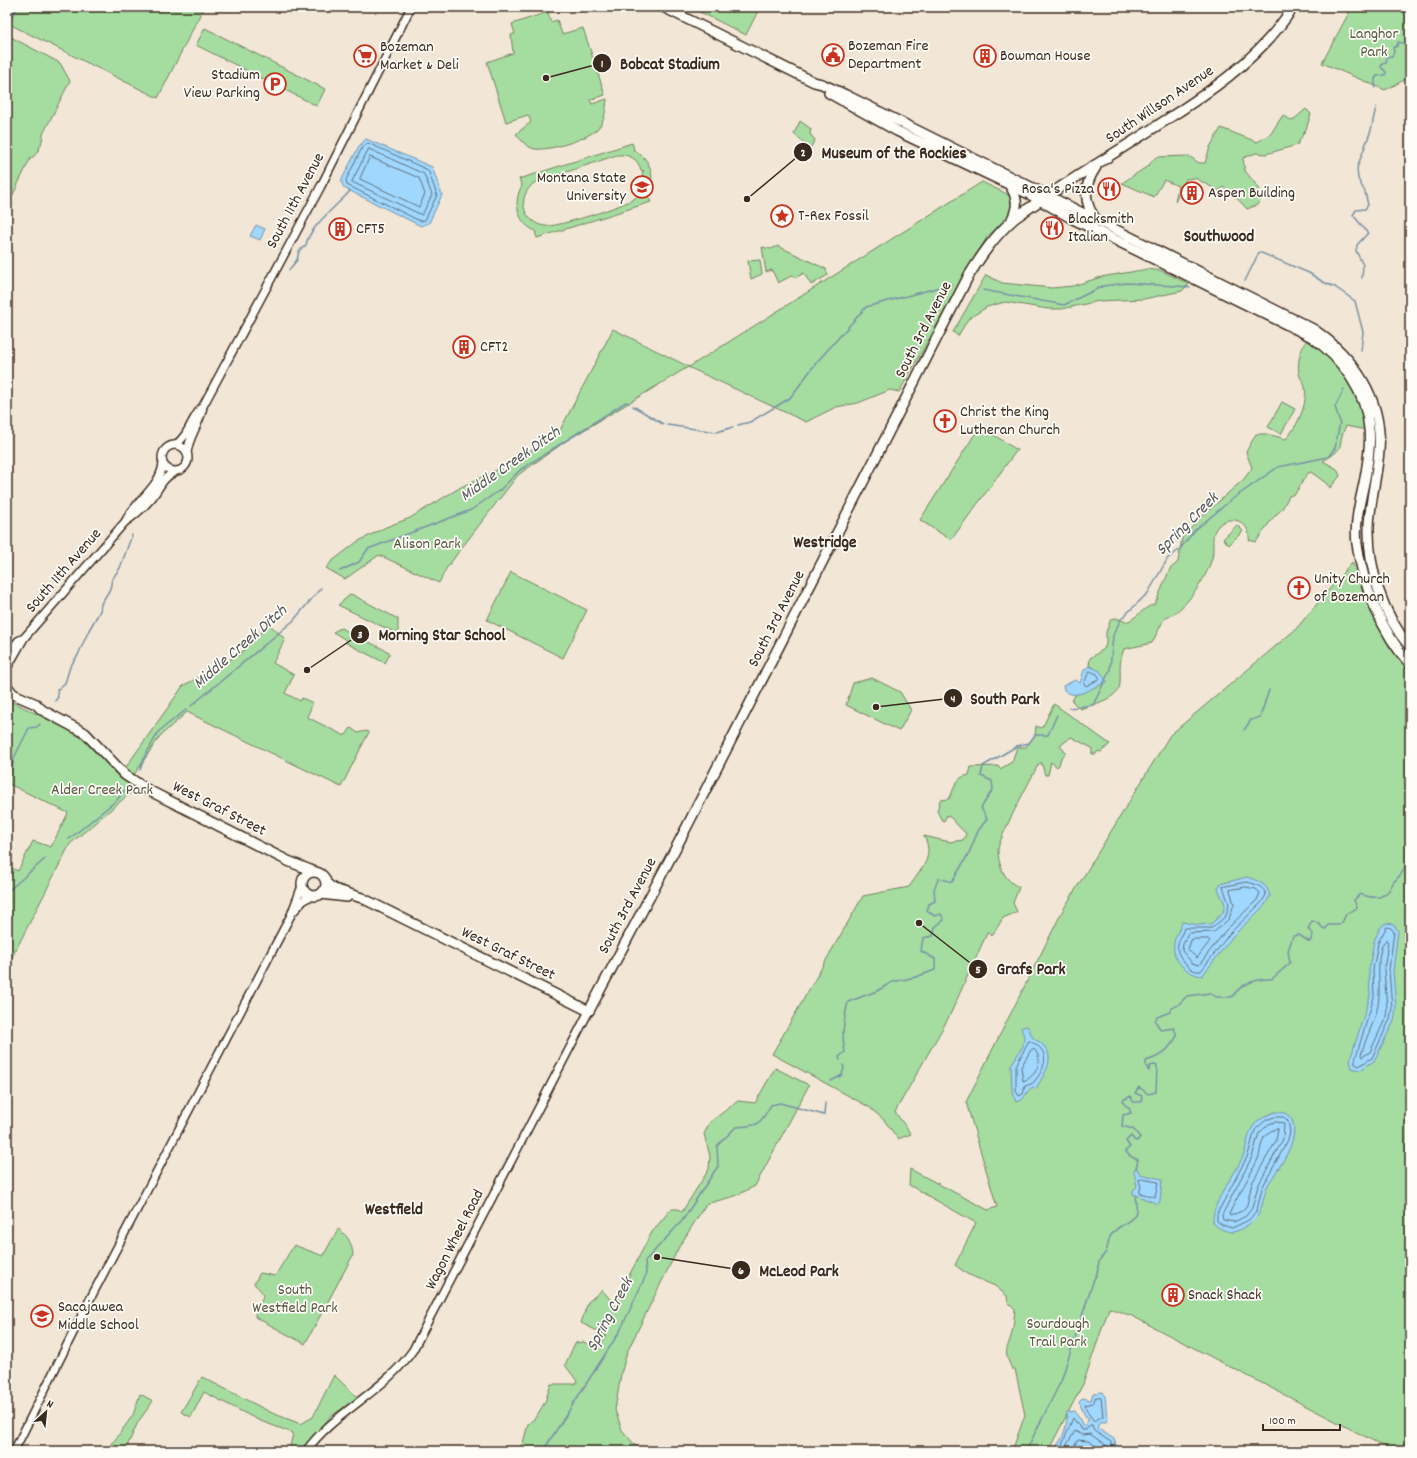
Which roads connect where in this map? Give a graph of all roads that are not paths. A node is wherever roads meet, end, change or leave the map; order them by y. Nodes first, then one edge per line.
1 (411, 7) edge
2 (663, 7) edge
3 (1293, 7) edge
4 (814, 82) junction
5 (1099, 163) junction
6 (1009, 184) junction
7 (1044, 198) junction
8 (1011, 221) junction
9 (1098, 222) junction
10 (1228, 291) junction
11 (203, 406) junction
12 (175, 445) junction
13 (187, 454) junction
14 (163, 463) junction
15 (176, 472) junction
16 (125, 522) junction
17 (24, 638) junction
18 (1410, 647) edge
19 (7, 656) edge
20 (1410, 664) edge
21 (7, 668) edge
22 (7, 686) edge
23 (7, 698) edge
24 (42, 710) junction
25 (288, 861) junction
26 (315, 872) junction
27 (302, 883) junction
28 (326, 883) junction
29 (316, 895) junction
30 (371, 904) junction
31 (291, 915) junction
32 (596, 997) junction
33 (576, 1005) junction
34 (589, 1011) junction
35 (14, 1451) edge
36 (306, 1451) edge

1 - 11 street, South 11th Avenue
2 - 4 main road
3 - 5 main road, South Willson Avenue
4 - 6 main road
4 - 7 main road
5 - 7 main road, South Willson Avenue
5 - 9 main road
6 - 7 main road
6 - 8 main road
7 - 8 main road, South 3rd Avenue
7 - 9 main road
7 - 10 main road
8 - 32 main road, South 3rd Avenue
9 - 10 main road
10 - 18 main road
10 - 20 main road
11 - 12 street, South 11th Avenue
11 - 13 street, South 11th Avenue
12 - 13 street
12 - 14 street
13 - 15 street
14 - 15 street
14 - 16 street, South 11th Avenue
15 - 16 street, South 11th Avenue
16 - 17 street, South 11th Avenue
17 - 19 street, South 11th Avenue
17 - 21 street, South 11th Avenue
22 - 24 main road, West Graf Street
23 - 24 main road, West Graf Street
24 - 25 main road, West Graf Street
25 - 26 main road, West Graf Street
25 - 27 main road, West Graf Street
26 - 27 main road
26 - 28 main road
27 - 29 main road
27 - 31 street
28 - 29 main road
28 - 30 main road, West Graf Street
29 - 30 main road, West Graf Street
29 - 31 street
30 - 33 main road, West Graf Street
31 - 35 street
32 - 33 main road
32 - 34 main road, South 3rd Avenue
33 - 34 main road, West Graf Street
34 - 36 street, Wagon Wheel Road

